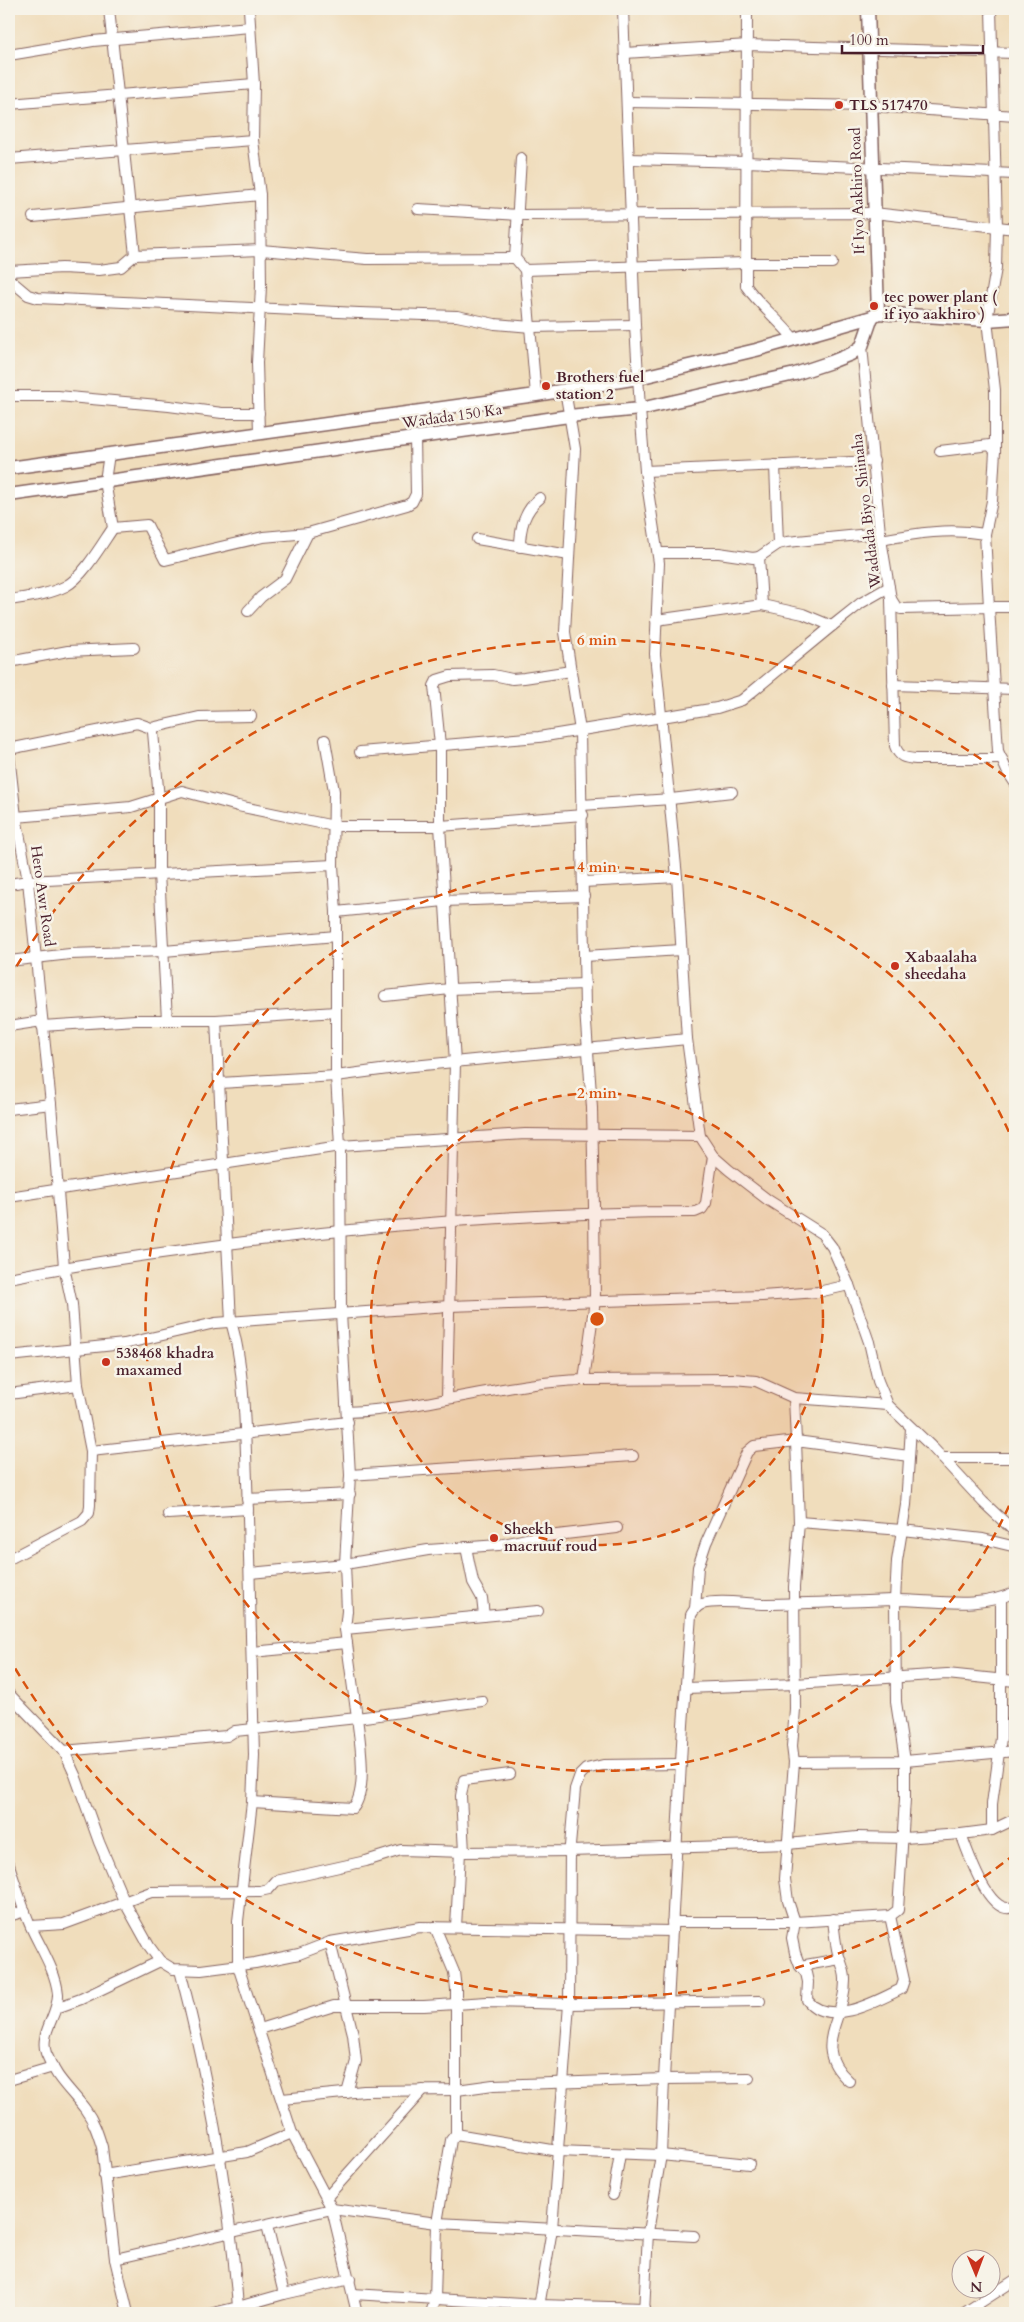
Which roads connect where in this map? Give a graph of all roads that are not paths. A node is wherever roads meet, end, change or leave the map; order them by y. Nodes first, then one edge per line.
1 (109, 9) edge
2 (249, 9) edge
3 (623, 9) edge
4 (747, 9) edge
5 (868, 9) edge
6 (991, 9) edge
7 (250, 27) junction
8 (112, 40) junction
9 (748, 46) junction
10 (870, 48) junction
11 (991, 52) junction
12 (625, 53) junction
13 (1015, 53) edge
14 (9, 55) edge
15 (254, 84) junction
16 (117, 94) junction
17 (626, 102) junction
18 (9, 104) edge
19 (747, 104) junction
20 (871, 106) junction
21 (993, 114) junction
22 (1015, 116) edge
23 (253, 140) junction
24 (123, 149) junction
25 (521, 158) dead end
26 (9, 159) edge
27 (629, 159) junction
28 (746, 162) junction
29 (873, 168) junction
30 (996, 174) junction
31 (1015, 174) edge
32 (260, 195) junction
33 (128, 207) junction
34 (418, 208) dead end
35 (631, 213) junction
36 (746, 213) junction
37 (874, 213) junction
38 (519, 215) junction
39 (33, 217) dead end
40 (997, 227) junction
41 (1015, 229) edge
42 (261, 250) junction
43 (134, 255) junction
44 (515, 258) junction
45 (745, 263) junction
46 (832, 263) dead end
47 (633, 265) junction
48 (525, 270) junction
49 (9, 271) edge
50 (9, 279) edge
51 (258, 308) junction
52 (875, 315) junction
53 (1015, 318) edge
54 (987, 320) junction
55 (635, 325) junction
56 (531, 328) junction
57 (794, 339) junction
58 (862, 346) junction
59 (638, 378) junction
60 (566, 390) junction
61 (536, 395) junction
62 (9, 396) edge
63 (640, 409) junction
64 (259, 413) junction
65 (569, 416) junction
66 (259, 432) junction
67 (415, 437) junction
68 (940, 451) dead end
69 (995, 451) junction
70 (109, 454) junction
71 (874, 461) junction
72 (775, 465) junction
73 (9, 468) edge
74 (645, 471) junction
75 (105, 481) junction
76 (9, 495) edge
77 (540, 498) dead end
78 (113, 528) junction
79 (308, 533) junction
80 (985, 534) junction
81 (881, 536) junction
82 (477, 539) dead end
83 (778, 544) junction
84 (520, 547) junction
85 (658, 553) junction
86 (569, 554) junction
87 (759, 557) junction
88 (889, 587) junction
89 (891, 599) junction
90 (9, 600) edge
91 (762, 605) junction
92 (989, 607) junction
93 (1015, 607) edge
94 (248, 611) dead end
95 (656, 620) junction
96 (832, 626) junction
97 (134, 648) dead end
98 (9, 662) edge
99 (571, 671) junction
100 (893, 685) junction
101 (993, 687) junction
102 (1015, 689) edge
103 (251, 716) dead end
104 (661, 717) junction
105 (151, 728) junction
106 (580, 731) junction
107 (325, 740) dead end
108 (440, 745) junction
109 (9, 749) edge
110 (360, 752) dead end
111 (9, 756) edge
112 (1002, 759) junction
113 (1015, 783) edge
114 (732, 792) dead end
115 (159, 799) junction
116 (670, 799) junction
117 (583, 810) junction
118 (16, 817) junction
119 (334, 826) junction
120 (440, 826) junction
121 (14, 830) edge
122 (333, 865) junction
123 (159, 873) junction
124 (677, 877) junction
125 (28, 881) junction
126 (583, 882) junction
127 (9, 884) edge
128 (584, 896) junction
129 (444, 901) junction
130 (336, 912) junction
131 (336, 936) junction
132 (681, 950) junction
133 (164, 951) junction
134 (585, 956) junction
135 (36, 957) junction
136 (9, 961) edge
137 (585, 984) junction
138 (450, 989) junction
139 (385, 996) dead end
140 (336, 1012) junction
141 (167, 1020) junction
142 (216, 1020) junction
143 (42, 1024) junction
144 (9, 1026) edge
145 (686, 1039) junction
146 (589, 1050) junction
147 (454, 1062) junction
148 (336, 1076) junction
149 (220, 1083) junction
150 (51, 1104) junction
151 (9, 1110) edge
152 (592, 1135) junction
153 (700, 1136) junction
154 (452, 1138) junction
155 (340, 1146) junction
156 (713, 1156) junction
157 (223, 1163) junction
158 (59, 1190) junction
159 (9, 1197) edge
160 (594, 1212) junction
161 (450, 1222) junction
162 (341, 1230) junction
163 (228, 1244) junction
164 (64, 1267) junction
165 (9, 1278) edge
166 (849, 1285) junction
167 (594, 1300) junction
168 (449, 1306) junction
169 (341, 1313) junction
170 (231, 1322) junction
171 (76, 1348) junction
172 (9, 1356) edge
173 (584, 1380) junction
174 (78, 1386) junction
175 (9, 1394) edge
176 (447, 1398) junction
177 (794, 1398) junction
178 (888, 1405) junction
179 (347, 1417) junction
180 (911, 1428) junction
181 (244, 1434) junction
182 (796, 1441) junction
183 (91, 1451) junction
184 (633, 1456) dead end
185 (909, 1456) junction
186 (942, 1458) junction
187 (1015, 1458) edge
188 (350, 1474) junction
189 (350, 1494) junction
190 (247, 1504) junction
191 (168, 1514) dead end
192 (799, 1522) junction
193 (1004, 1523) junction
194 (617, 1528) dead end
195 (902, 1530) junction
196 (1015, 1532) edge
197 (466, 1547) junction
198 (1014, 1549) edge
199 (11, 1558) dead end
200 (345, 1564) junction
201 (250, 1573) junction
202 (1015, 1592) edge
203 (1001, 1599) junction
204 (895, 1600) junction
205 (795, 1604) junction
206 (695, 1609) junction
207 (538, 1611) dead end
208 (484, 1616) junction
209 (345, 1630) junction
210 (347, 1643) junction
211 (252, 1652) junction
212 (896, 1678) junction
213 (1002, 1678) junction
214 (1015, 1680) edge
215 (795, 1684) junction
216 (686, 1688) junction
217 (9, 1694) edge
218 (482, 1701) dead end
219 (357, 1718) junction
220 (253, 1729) junction
221 (64, 1751) junction
222 (999, 1751) junction
223 (1015, 1751) edge
224 (905, 1761) junction
225 (794, 1762) junction
226 (681, 1764) junction
227 (510, 1774) dead end
228 (252, 1802) junction
229 (1014, 1823) edge
230 (992, 1830) junction
231 (961, 1834) junction
232 (904, 1838) junction
233 (788, 1844) junction
234 (676, 1849) junction
235 (570, 1851) junction
236 (462, 1852) junction
237 (9, 1865) edge
238 (241, 1893) junction
239 (124, 1901) junction
240 (1015, 1906) edge
241 (25, 1911) junction
242 (9, 1916) edge
243 (890, 1916) junction
244 (833, 1919) junction
245 (795, 1922) junction
246 (31, 1926) junction
247 (672, 1926) junction
248 (435, 1927) junction
249 (456, 1928) junction
250 (569, 1929) junction
251 (330, 1942) junction
252 (840, 1959) junction
253 (160, 1961) junction
254 (238, 1966) junction
255 (800, 1966) junction
256 (180, 1970) junction
257 (668, 2001) junction
258 (760, 2001) dead end
259 (456, 2003) junction
260 (569, 2004) junction
261 (348, 2006) junction
262 (56, 2008) junction
263 (841, 2011) junction
264 (259, 2030) junction
265 (53, 2067) junction
266 (749, 2078) dead end
267 (664, 2079) junction
268 (9, 2080) edge
269 (849, 2081) dead end
270 (563, 2083) junction
271 (424, 2090) junction
272 (457, 2090) junction
273 (347, 2093) junction
274 (282, 2100) junction
275 (292, 2133) junction
276 (456, 2134) junction
277 (558, 2151) junction
278 (620, 2154) junction
279 (661, 2155) junction
280 (220, 2156) junction
281 (750, 2164) dead end
282 (104, 2175) junction
283 (613, 2196) dead end
284 (326, 2198) junction
285 (332, 2209) junction
286 (437, 2223) junction
287 (267, 2224) junction
288 (552, 2229) junction
289 (648, 2232) junction
290 (230, 2233) junction
291 (694, 2236) dead end
292 (115, 2259) junction
293 (350, 2279) junction
294 (1015, 2280) edge
295 (284, 2294) junction
296 (353, 2294) junction
297 (434, 2300) junction
298 (538, 2309) edge
299 (239, 2310) edge
300 (645, 2310) edge
301 (128, 2313) edge
302 (213, 2313) edge
303 (357, 2313) edge
304 (431, 2313) edge
305 (964, 2313) edge

1 - 8 street
2 - 7 street
3 - 12 street
4 - 9 street
5 - 10 street, If Iyo Aakhiro Road
6 - 11 street
7 - 8 street
7 - 15 street
8 - 14 street
8 - 16 street
9 - 10 street
9 - 12 street
9 - 19 street
10 - 11 street
10 - 20 street, If Iyo Aakhiro Road
11 - 13 street
11 - 21 street
12 - 17 street
15 - 16 street
15 - 23 street
16 - 18 street
16 - 24 street
17 - 19 street
17 - 27 street
19 - 20 street
19 - 28 street
20 - 21 street
20 - 29 street, If Iyo Aakhiro Road
21 - 22 street
21 - 30 street
23 - 24 street
23 - 32 street
24 - 26 street
24 - 33 street
25 - 38 street
27 - 28 street
27 - 35 street
28 - 29 street
28 - 36 street
29 - 30 street
29 - 37 street, If Iyo Aakhiro Road
30 - 31 street
30 - 40 street
32 - 33 street
32 - 42 street
33 - 39 street
33 - 43 street
34 - 38 street
35 - 36 street
35 - 38 street
35 - 47 street
36 - 37 street
36 - 45 street
37 - 40 street
37 - 52 street, If Iyo Aakhiro Road
38 - 44 street
40 - 41 street
40 - 54 street
42 - 43 street
42 - 44 street
42 - 51 street
43 - 49 street
44 - 48 street
45 - 46 street
45 - 47 street
45 - 57 street
47 - 48 street
47 - 55 street
48 - 56 street
50 - 51 street
51 - 56 street
51 - 64 street
52 - 54 street, Wadada 150 Ka
52 - 57 street, Wadada 150 Ka
52 - 58 street
53 - 54 street, Wadada 150 Ka
54 - 69 street
55 - 56 street
55 - 59 street
56 - 61 street
57 - 59 street, Wadada 150 Ka
58 - 63 street, Wadada 150 Ka
58 - 71 street, Waddada Biyo_Shiinaha
59 - 60 street, Wadada 150 Ka
59 - 63 street
60 - 61 street, Wadada 150 Ka
60 - 65 street
61 - 66 street, Wadada 150 Ka
62 - 64 street
63 - 65 street, Wadada 150 Ka
63 - 74 street
64 - 66 street
65 - 67 street, Wadada 150 Ka
65 - 86 street
66 - 70 street, Wadada 150 Ka
67 - 75 street, Wadada 150 Ka
67 - 79 street
68 - 69 street
69 - 80 street
70 - 73 street, Wadada 150 Ka
70 - 75 street
71 - 72 street
71 - 81 street, Waddada Biyo_Shiinaha
72 - 74 street
72 - 83 street
74 - 85 street
75 - 76 street, Wadada 150 Ka
75 - 78 street
77 - 84 street
78 - 79 street
78 - 90 street
79 - 94 street
80 - 81 street
80 - 92 street
81 - 83 street
81 - 88 street, Waddada Biyo_Shiinaha
82 - 84 street
83 - 87 street
84 - 86 street
85 - 87 street
85 - 95 street
86 - 99 street
87 - 91 street
88 - 89 street, Waddada Biyo_Shiinaha
88 - 96 street
89 - 92 street, Waddada Biyo_Shiinaha
89 - 100 street
91 - 95 street
91 - 96 street
92 - 93 street, Waddada Biyo_Shiinaha
92 - 101 street
95 - 104 street
96 - 104 street
97 - 98 street
99 - 106 street
99 - 108 street
100 - 101 street
100 - 112 street
101 - 102 street
101 - 112 street
103 - 105 street
104 - 106 street
104 - 116 street
105 - 109 street
105 - 115 street
106 - 108 street
106 - 117 street
107 - 119 street
108 - 110 street
108 - 120 street
111 - 118 street, Hero Awr Road
112 - 113 street
114 - 116 street
115 - 118 street
115 - 119 street
115 - 123 street
116 - 117 street
116 - 124 street
117 - 120 street
117 - 126 street
118 - 121 street, Hero Awr Road
119 - 120 street
119 - 122 street
120 - 129 street
121 - 125 street, Hero Awr Road
122 - 123 street
122 - 130 street
123 - 125 street
123 - 133 street
124 - 126 street
124 - 132 street
125 - 127 street
125 - 135 street, Hero Awr Road
126 - 128 street
128 - 129 street
128 - 134 street
129 - 130 street
129 - 138 street
130 - 131 street
131 - 133 street
131 - 140 street
132 - 134 street
132 - 145 street
133 - 135 street
133 - 141 street
134 - 137 street
135 - 136 street
135 - 143 street, Hero Awr Road
137 - 138 street
137 - 146 street
138 - 139 street
138 - 147 street
140 - 142 street
140 - 148 street
141 - 142 street
141 - 143 street
142 - 149 street
143 - 144 street
143 - 150 street, Hero Awr Road
145 - 146 street
145 - 153 street
146 - 147 street
146 - 152 street
147 - 148 street
147 - 154 street
148 - 149 street
148 - 155 street
149 - 157 street
150 - 151 street
150 - 158 street, Hero Awr Road
152 - 153 street
152 - 154 street
152 - 160 street
153 - 156 street
154 - 155 street
154 - 161 street
155 - 157 street
155 - 162 street
156 - 160 street
156 - 166 street
157 - 158 street
157 - 163 street
158 - 159 street
158 - 164 street, Hero Awr Road
160 - 161 street
160 - 167 street
161 - 162 street
161 - 168 street
162 - 163 street
162 - 169 street
163 - 164 street
163 - 170 street
164 - 165 street
164 - 171 street, Hero Awr Road
166 - 167 street
166 - 178 street
167 - 168 street
167 - 173 street
168 - 169 street
168 - 176 street
169 - 170 street
169 - 179 street
170 - 171 street
170 - 181 street
171 - 172 street
171 - 174 street, Hero Awr Road
173 - 176 street
173 - 177 street
174 - 175 street
174 - 183 street, Hero Awr Road
176 - 179 street
177 - 178 street
177 - 182 street
178 - 180 street
179 - 181 street
179 - 188 street
180 - 185 street
180 - 186 street
181 - 183 street
181 - 190 street
182 - 185 street
182 - 192 street
182 - 206 street
183 - 199 street, Hero Awr Road
184 - 188 street
185 - 195 street
186 - 187 street
186 - 193 street
188 - 189 street
189 - 190 street
189 - 200 street
190 - 191 street
190 - 201 street
192 - 195 street
192 - 205 street
193 - 196 street
193 - 198 street
194 - 197 street
195 - 198 street
195 - 204 street
197 - 200 street
197 - 208 street
200 - 201 street
200 - 209 street
201 - 211 street
202 - 203 street
203 - 204 street
203 - 213 street
204 - 205 street
204 - 212 street
205 - 206 street
205 - 215 street
206 - 216 street
207 - 208 street
208 - 209 street
209 - 210 street
210 - 211 street
210 - 219 street
211 - 220 street
212 - 213 street
212 - 215 street
212 - 224 street
213 - 214 street
213 - 222 street
215 - 216 street
215 - 225 street
216 - 226 street
217 - 221 street
218 - 219 street
219 - 220 street
219 - 228 street
220 - 221 street
220 - 228 street
221 - 239 street
222 - 223 street
222 - 224 street
222 - 230 street
224 - 225 street
224 - 232 street
225 - 233 street
226 - 234 street
226 - 235 street
227 - 236 street
228 - 238 street
229 - 230 street
230 - 231 street
231 - 232 street
231 - 240 street
232 - 233 street
232 - 243 street
233 - 234 street
233 - 245 street
234 - 235 street
234 - 247 street
235 - 236 street
235 - 250 street
236 - 238 street
236 - 249 street
237 - 241 street
238 - 239 street
238 - 254 street
239 - 246 street
239 - 253 street
241 - 242 street
241 - 246 street
243 - 244 street
243 - 263 street
244 - 245 street
244 - 252 street
245 - 247 street
245 - 255 street
246 - 262 street
247 - 250 street
247 - 257 street
248 - 249 street
248 - 251 street
248 - 259 street
249 - 250 street
250 - 260 street
251 - 254 street
251 - 261 street
252 - 255 street
252 - 263 street
253 - 256 street
253 - 262 street
254 - 256 street
254 - 264 street
255 - 263 street
256 - 280 street
257 - 258 street
257 - 260 street
257 - 267 street
259 - 260 street
259 - 261 street
259 - 272 street
260 - 270 street
261 - 264 street
261 - 273 street
262 - 265 street
263 - 269 street
264 - 274 street
265 - 268 street
265 - 282 street
266 - 267 street
267 - 270 street
267 - 279 street
270 - 272 street
270 - 277 street
271 - 272 street
271 - 273 street
271 - 284 street
272 - 276 street
273 - 274 street
274 - 275 street
275 - 280 street
275 - 284 street
276 - 277 street
276 - 286 street
277 - 278 street
277 - 288 street
278 - 279 street
278 - 283 street
279 - 281 street
279 - 289 street
280 - 282 street
280 - 290 street
282 - 292 street
284 - 285 street
285 - 286 street
285 - 287 street
285 - 293 street
286 - 288 street
286 - 297 street
287 - 290 street
287 - 295 street
288 - 289 street
288 - 298 street
289 - 291 street
289 - 300 street
290 - 292 street
290 - 299 street
292 - 301 street
293 - 295 street
293 - 296 street
294 - 305 street
295 - 299 street
296 - 297 street
296 - 303 street
297 - 298 street
297 - 304 street
298 - 300 street
299 - 302 street

